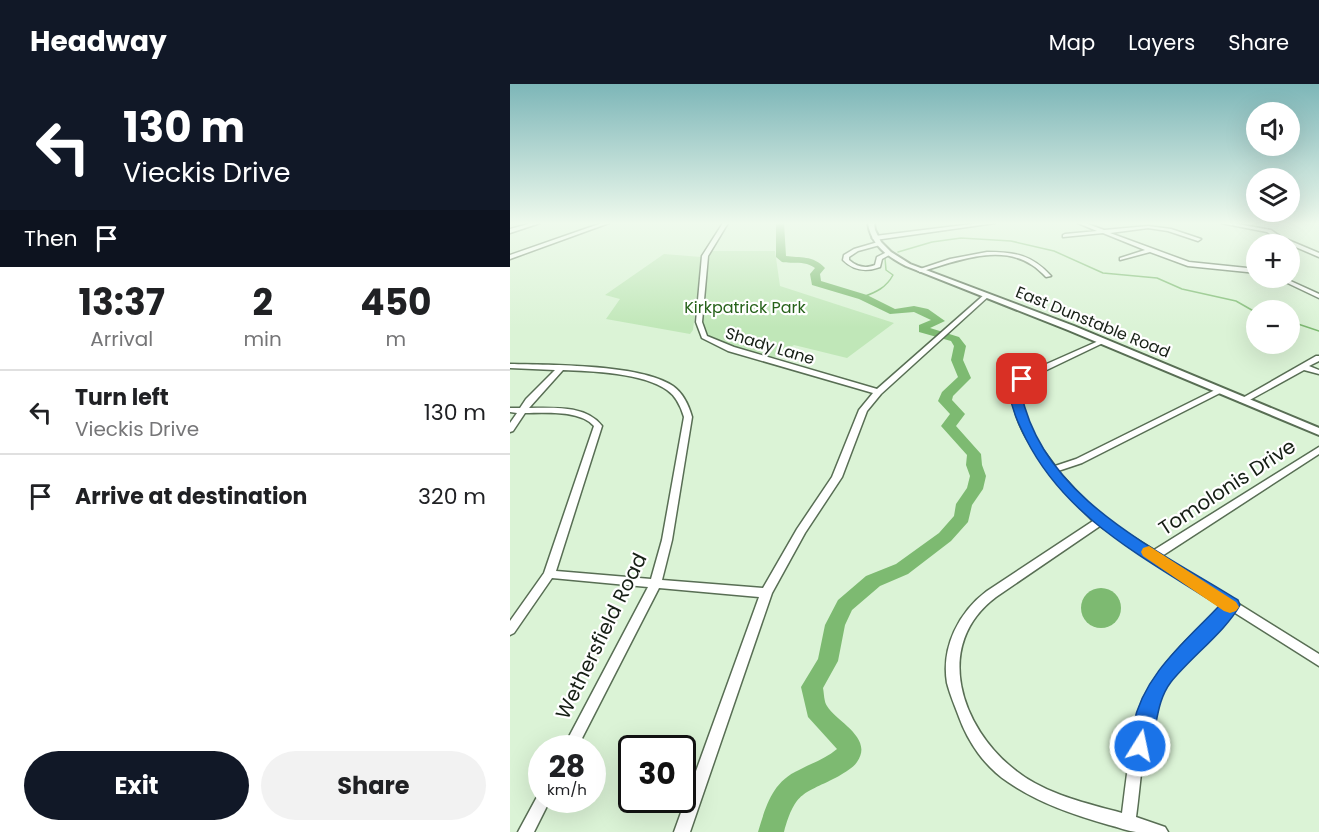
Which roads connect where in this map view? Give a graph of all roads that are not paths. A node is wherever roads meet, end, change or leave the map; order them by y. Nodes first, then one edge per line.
1 (705, 258) edge
2 (846, 258) edge
3 (879, 258) edge
4 (898, 258) edge
5 (958, 258) edge
6 (1013, 258) edge
7 (1125, 258) edge
8 (1171, 258) edge
9 (1122, 259) dead end
10 (920, 270) junction
11 (1246, 270) edge
12 (1048, 276) dead end
13 (1300, 287) edge
14 (987, 295) junction
15 (1319, 296) edge
16 (1103, 341) junction
17 (1319, 358) edge
18 (510, 366) edge
19 (1303, 367) junction
20 (560, 369) junction
21 (1319, 372) edge
22 (1220, 391) junction
23 (878, 392) junction
24 (1243, 400) junction
25 (510, 410) edge
26 (522, 411) junction
27 (510, 429) edge
28 (1319, 432) edge
29 (1319, 450) edge
30 (1051, 470) junction
31 (1100, 521) junction
32 (1155, 555) junction
33 (549, 574) junction
34 (655, 584) junction
35 (766, 593) junction
36 (1231, 605) junction
37 (510, 630) edge
38 (1319, 661) edge
39 (577, 735) edge
40 (536, 813) edge
41 (1128, 822) junction
42 (526, 832) edge
43 (682, 832) edge
44 (1160, 832) edge

1 - 23 street, Shady Lane
2 - 3 street
4 - 10 street, East Dunstable Road
5 - 10 street
6 - 12 street
7 - 9 street
8 - 11 street
10 - 14 street, East Dunstable Road
13 - 15 street
14 - 16 street, East Dunstable Road
14 - 23 street
16 - 22 street, East Dunstable Road
16 - 30 street
17 - 19 street
18 - 20 street, Wethersfield Road
19 - 21 street
19 - 24 street
20 - 26 street
20 - 34 street, Wethersfield Road
22 - 24 street, East Dunstable Road
22 - 30 street
23 - 35 street
24 - 28 street, East Dunstable Road
25 - 26 street
26 - 27 street
26 - 33 street
29 - 32 street, Tomolonis Drive
30 - 31 street
31 - 32 street
31 - 41 street
32 - 36 street
33 - 34 street
33 - 37 street
34 - 35 street
34 - 39 street, Wethersfield Road
35 - 43 street
36 - 38 street
36 - 41 street
40 - 42 street
41 - 44 street

